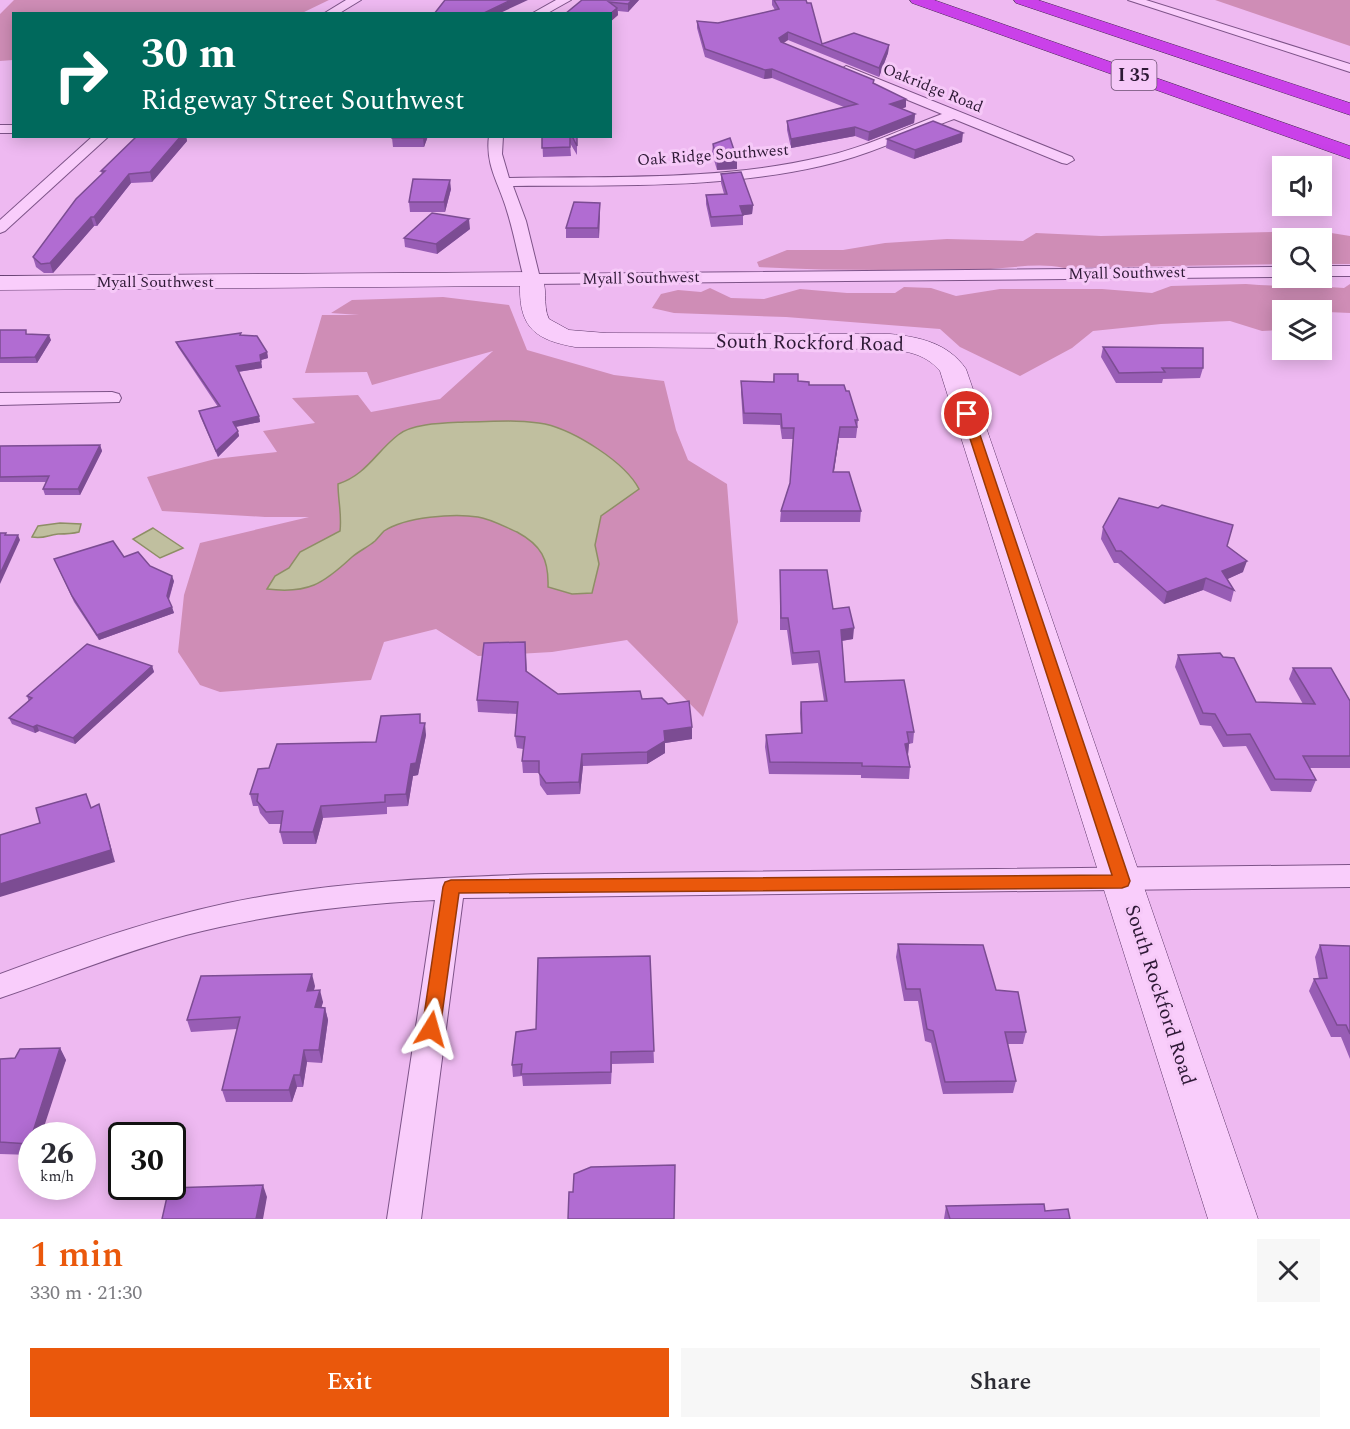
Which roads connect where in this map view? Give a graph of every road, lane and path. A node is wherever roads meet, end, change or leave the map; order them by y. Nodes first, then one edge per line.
1 (355, 0) edge
2 (565, 0) edge
3 (918, 0) edge
4 (1022, 0) edge
5 (1134, 0) edge
6 (332, 12) edge
7 (540, 12) edge
8 (828, 63) edge
9 (1350, 68) edge
10 (1350, 109) edge
11 (954, 114) junction
12 (100, 138) edge
13 (496, 138) edge
14 (1350, 153) edge
15 (1067, 160) dead end
16 (502, 182) junction
17 (0, 228) edge
18 (1332, 271) edge
19 (1350, 271) edge
20 (1272, 272) edge
21 (532, 279) junction
22 (0, 284) edge
23 (112, 398) dead end
24 (0, 399) edge
25 (1350, 876) edge
26 (1122, 881) junction
27 (451, 887) junction
28 (0, 986) edge
29 (404, 1219) edge
30 (1233, 1219) edge

1 - 6 street
2 - 7 street
3 - 14 highway, I 35
4 - 10 highway, I 35
5 - 9 street
8 - 11 street, Oakridge Road
11 - 15 street, Oakridge Road
11 - 16 street, Oak Ridge Southwest
12 - 17 street
13 - 16 street, South Rockford Road
16 - 21 street, South Rockford Road
18 - 19 street
20 - 21 street, Myall Southwest
21 - 22 street, Myall Southwest
21 - 26 street, South Rockford Road
23 - 24 street
25 - 26 street
26 - 27 street
26 - 30 street, South Rockford Road
27 - 28 street
27 - 29 street

